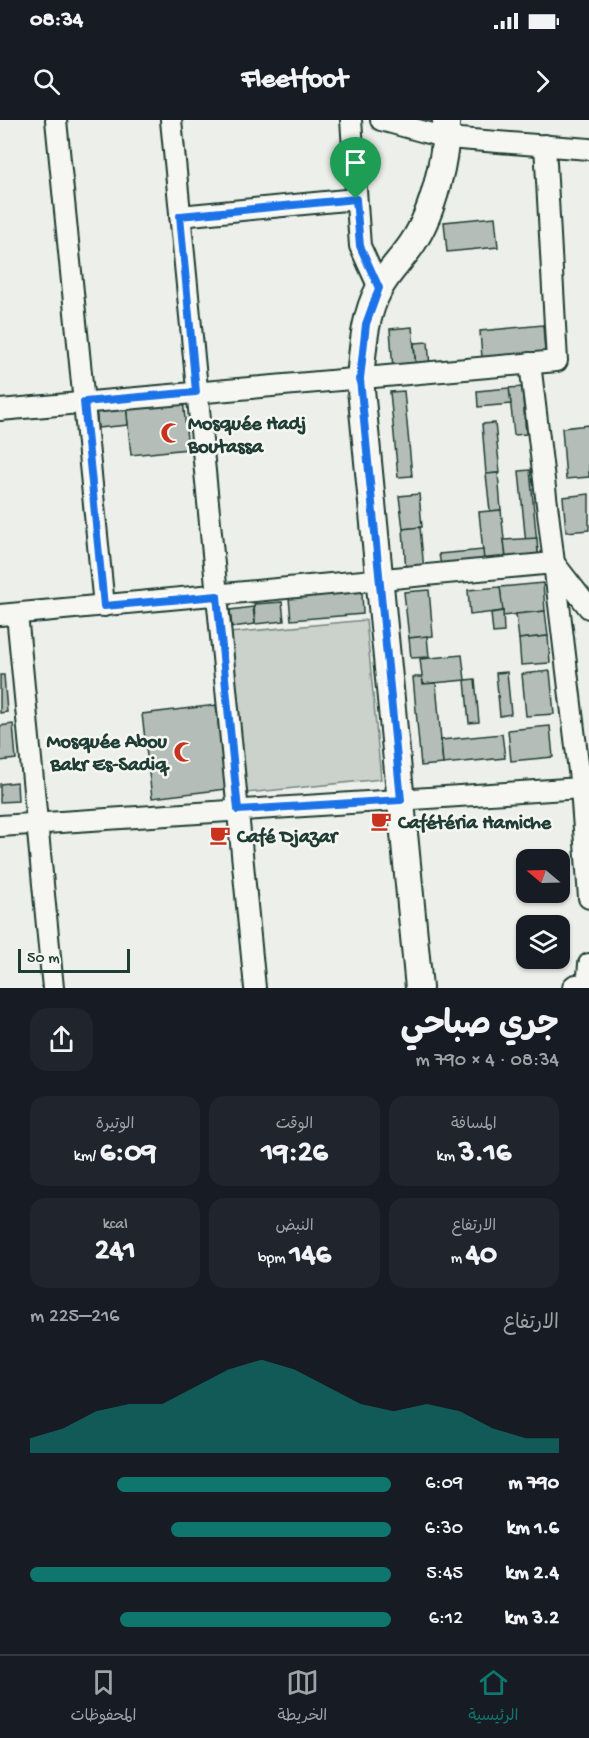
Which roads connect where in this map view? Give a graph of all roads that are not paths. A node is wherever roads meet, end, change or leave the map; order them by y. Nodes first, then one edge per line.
1 (56, 120) edge
2 (171, 120) edge
3 (351, 120) edge
4 (381, 120) edge
5 (446, 129) edge
6 (544, 146) junction
7 (589, 149) edge
8 (356, 199) junction
9 (180, 216) junction
10 (379, 288) junction
11 (530, 363) junction
12 (360, 379) junction
13 (196, 392) junction
14 (84, 402) junction
15 (0, 410) edge
16 (554, 563) junction
17 (380, 579) junction
18 (217, 596) junction
19 (104, 606) junction
20 (589, 608) edge
21 (8, 615) edge
22 (582, 788) junction
23 (401, 800) junction
24 (238, 810) junction
25 (37, 823) junction
26 (0, 826) edge
27 (589, 898) edge
28 (53, 988) edge
29 (255, 988) edge
30 (419, 988) edge

1 - 14 street
2 - 9 street
3 - 8 street
4 - 5 street
5 - 6 street
5 - 10 main road
6 - 7 street
6 - 11 street
8 - 9 street
8 - 10 street
9 - 13 street
10 - 12 main road
11 - 12 street
11 - 16 street
12 - 13 street
12 - 17 main road
13 - 14 street
13 - 18 street
14 - 15 street
14 - 19 street
16 - 17 street
16 - 20 street
16 - 22 street
17 - 18 street
17 - 23 main road
18 - 19 street
18 - 24 street
19 - 21 street
21 - 25 street
22 - 23 street
22 - 27 street
23 - 24 street
23 - 30 main road
24 - 25 street
24 - 29 street
25 - 26 street
25 - 28 street

